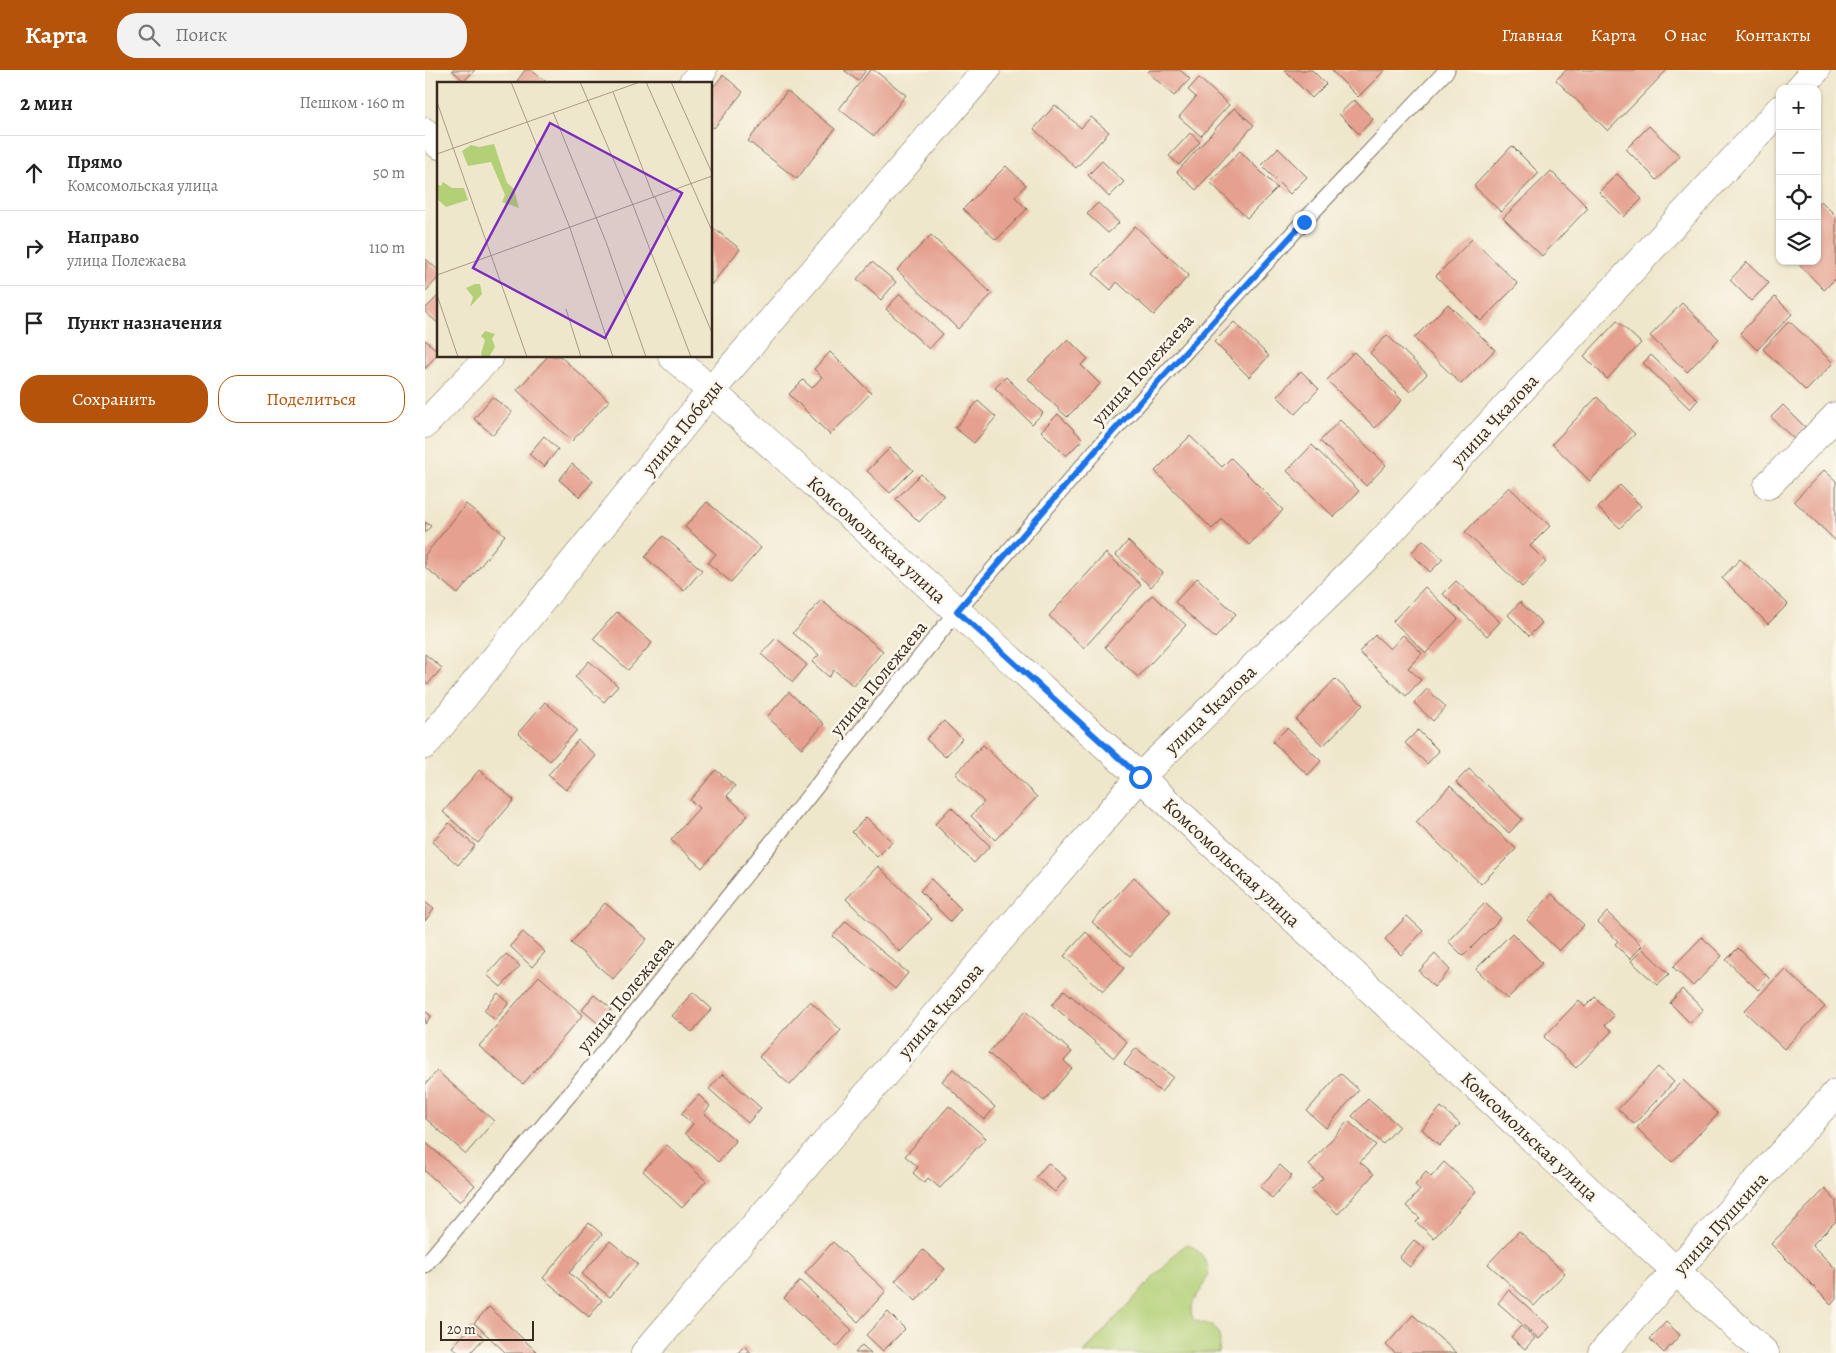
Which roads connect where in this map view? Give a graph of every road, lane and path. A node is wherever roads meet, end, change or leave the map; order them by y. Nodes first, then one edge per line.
1 (703, 70) edge
2 (986, 70) edge
3 (1447, 70) edge
4 (1816, 70) edge
5 (694, 82) edge
6 (1803, 85) edge
7 (1776, 113) edge
8 (425, 132) edge
9 (437, 143) edge
10 (488, 358) edge
11 (674, 358) edge
12 (711, 391) junction
13 (1836, 416) edge
14 (425, 424) edge
15 (1768, 485) dead end
16 (957, 611) junction
17 (425, 745) edge
18 (1140, 777) junction
19 (1836, 1093) edge
20 (425, 1265) edge
21 (1677, 1272) junction
22 (645, 1353) edge
23 (1602, 1353) edge
24 (1765, 1353) edge

1 - 5 street
2 - 12 street, улица Победы
3 - 16 lane, улица Полежаева
4 - 6 street
7 - 18 street, улица Чкалова
8 - 9 street
10 - 14 street
11 - 12 street, Комсомольская улица
12 - 16 street, Комсомольская улица
12 - 17 street, улица Победы
13 - 15 street
16 - 18 street, Комсомольская улица
16 - 20 lane, улица Полежаева
18 - 21 street, Комсомольская улица
18 - 22 street, улица Чкалова
19 - 21 street, улица Пушкина
21 - 23 street, улица Пушкина
21 - 24 street, Комсомольская улица

